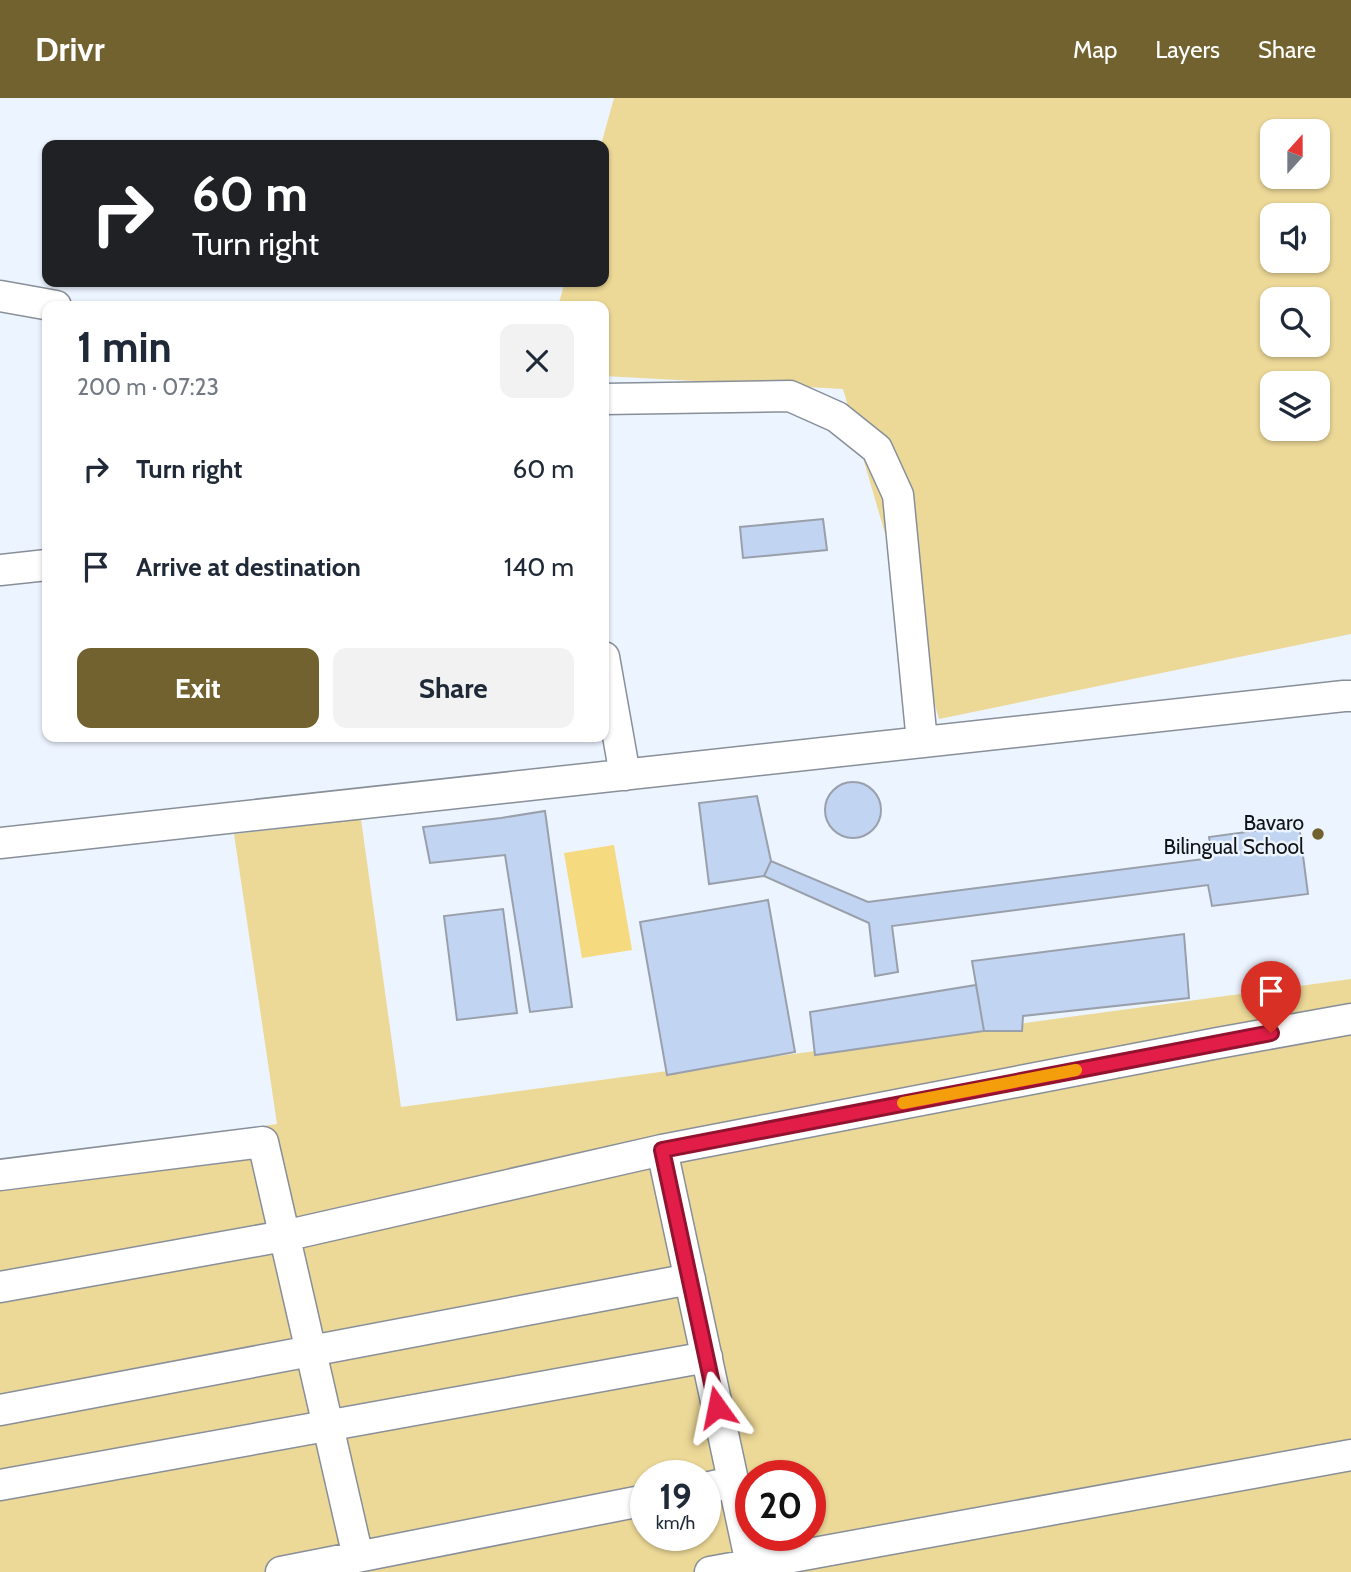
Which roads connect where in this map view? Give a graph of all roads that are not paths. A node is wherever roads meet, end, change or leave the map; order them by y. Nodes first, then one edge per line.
1 (0, 296) edge
2 (42, 304) edge
3 (609, 399) edge
4 (42, 566) edge
5 (0, 570) edge
6 (609, 685) edge
7 (1349, 695) edge
8 (922, 742) junction
9 (625, 775) junction
10 (0, 843) edge
11 (1351, 1019) edge
12 (662, 1150) junction
13 (0, 1175) edge
14 (284, 1236) junction
15 (690, 1279) junction
16 (0, 1287) edge
17 (311, 1351) junction
18 (706, 1357) junction
19 (0, 1410) edge
20 (328, 1425) junction
21 (1351, 1455) edge
22 (716, 1460) edge
23 (0, 1485) edge
24 (721, 1490) edge
25 (630, 1503) edge
26 (358, 1557) junction
27 (751, 1564) junction
28 (281, 1572) edge
29 (710, 1572) edge

1 - 2 lane
3 - 8 lane
4 - 5 lane
6 - 9 lane
7 - 8 lane
8 - 9 lane
9 - 10 lane
11 - 12 lane
12 - 14 lane
12 - 15 lane
13 - 14 lane
14 - 16 lane
14 - 17 lane
15 - 17 lane
15 - 18 lane
17 - 19 lane
17 - 20 lane
18 - 20 lane
18 - 22 lane
20 - 23 lane
20 - 26 lane
21 - 27 lane
24 - 27 lane
25 - 26 lane
26 - 28 lane
27 - 29 lane

